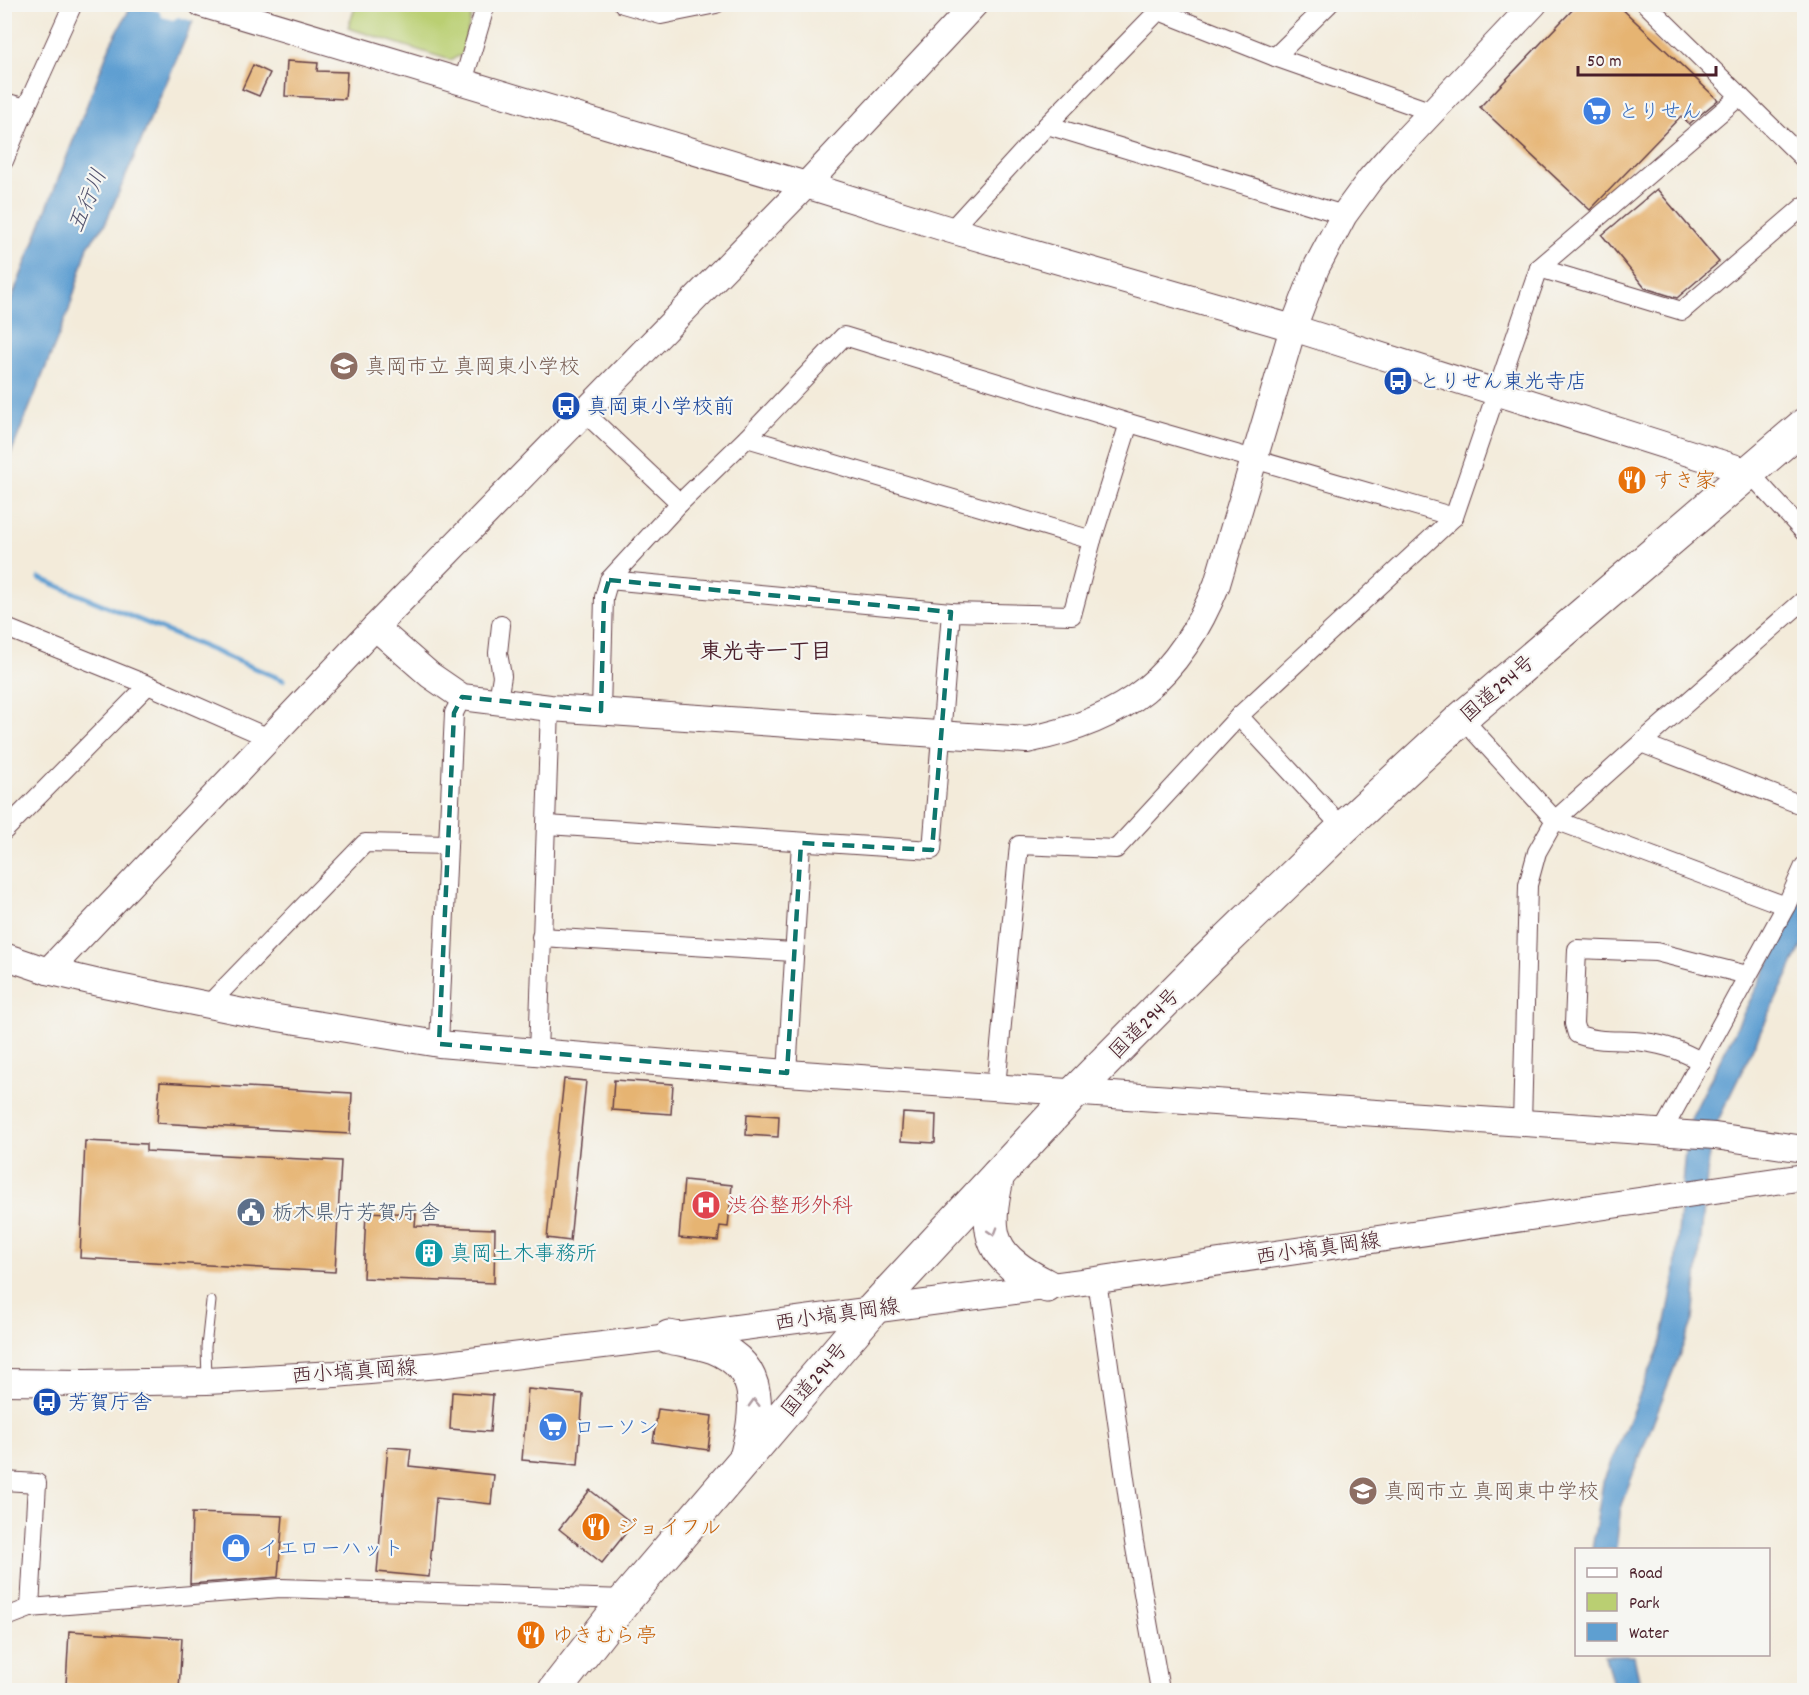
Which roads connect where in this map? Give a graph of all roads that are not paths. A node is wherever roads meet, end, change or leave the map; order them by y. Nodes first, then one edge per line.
1 (73, 4) edge
2 (202, 4) edge
3 (486, 4) edge
4 (623, 4) edge
5 (716, 4) edge
6 (975, 4) edge
7 (1329, 4) edge
8 (1534, 4) edge
9 (1646, 4) edge
10 (1158, 7) edge
11 (1275, 57) junction
12 (463, 82) junction
13 (1740, 96) junction
14 (4, 102) edge
15 (26, 108) junction
16 (1432, 112) junction
17 (1047, 124) junction
18 (1804, 159) edge
19 (4, 161) edge
20 (806, 185) junction
21 (1804, 206) edge
22 (1344, 215) junction
23 (951, 230) junction
24 (1539, 268) junction
25 (1293, 328) junction
26 (1497, 393) junction
27 (584, 412) junction
28 (1129, 423) junction
29 (1804, 425) edge
30 (747, 438) junction
31 (1255, 458) junction
32 (1749, 472) junction
33 (680, 503) junction
34 (1454, 517) junction
35 (1804, 532) edge
36 (1092, 540) junction
37 (609, 580) junction
38 (1804, 600) edge
39 (951, 612) junction
40 (501, 625) dead end
41 (4, 627) edge
42 (375, 627) junction
43 (148, 685) junction
44 (462, 697) junction
45 (498, 700) junction
46 (550, 708) junction
47 (601, 711) junction
48 (1239, 716) junction
49 (1462, 718) junction
50 (940, 735) junction
51 (269, 738) junction
52 (1641, 743) junction
53 (1804, 806) edge
54 (1555, 820) junction
55 (547, 825) junction
56 (1343, 828) junction
57 (4, 831) edge
58 (801, 843) junction
59 (448, 844) junction
60 (1804, 866) edge
61 (1786, 906) junction
62 (541, 937) junction
63 (794, 952) junction
64 (4, 956) edge
65 (48, 971) junction
66 (1747, 975) junction
67 (208, 1005) junction
68 (439, 1044) junction
69 (538, 1053) junction
70 (1702, 1062) junction
71 (787, 1073) junction
72 (996, 1087) junction
73 (1074, 1093) junction
74 (1522, 1124) junction
75 (1662, 1132) junction
76 (1804, 1149) edge
77 (998, 1175) junction
78 (1804, 1177) edge
79 (1098, 1280) junction
80 (1047, 1286) junction
81 (211, 1301) dead end
82 (874, 1308) junction
83 (669, 1336) junction
84 (207, 1381) junction
85 (4, 1382) edge
86 (746, 1460) junction
87 (4, 1481) edge
88 (626, 1599) junction
89 (30, 1608) junction
90 (4, 1618) edge
91 (555, 1690) edge
92 (1160, 1690) edge

1 - 15 street
2 - 12 street
3 - 12 street
4 - 5 street
6 - 20 street
7 - 11 street
8 - 16 street
9 - 13 street
10 - 11 street
10 - 17 street
11 - 16 street
12 - 20 street
13 - 18 street
13 - 24 street
14 - 15 street
15 - 19 street
16 - 22 street
17 - 22 street
17 - 23 street
20 - 23 street
20 - 27 street
21 - 24 street
22 - 25 street
23 - 25 street
24 - 26 street
25 - 26 street
25 - 31 street
26 - 32 street
26 - 34 street
27 - 33 street
27 - 42 street
28 - 30 street
28 - 31 street
28 - 36 street
29 - 32 highway, 国道294号
30 - 33 street
30 - 36 street
31 - 34 street
31 - 50 street
32 - 35 street
32 - 49 highway, 国道294号
33 - 37 street
34 - 48 street
36 - 39 street
37 - 39 street
37 - 47 street
38 - 52 street
39 - 50 street
40 - 45 street
41 - 43 street
42 - 44 street
42 - 51 street
43 - 51 street
43 - 57 street
44 - 45 street
44 - 59 street
45 - 46 street
46 - 47 street
46 - 55 street
47 - 50 street
48 - 56 street
48 - 72 street
49 - 54 street
49 - 56 highway, 国道294号
50 - 58 street
51 - 65 street
52 - 53 street
52 - 54 street
54 - 61 street
54 - 74 street
55 - 58 street
55 - 62 street
56 - 73 highway, 国道294号
58 - 63 street
59 - 67 street
59 - 68 street
60 - 61 street
61 - 66 street
62 - 63 street
62 - 69 street
63 - 71 street
64 - 65 street
65 - 67 street
66 - 70 street
66 - 70 street
67 - 68 street
68 - 69 street
69 - 71 street
70 - 75 street
71 - 72 street
72 - 73 street
73 - 74 street
73 - 77 highway, 国道294号
74 - 75 street
75 - 76 street
77 -> 80 highway
77 - 82 highway, 国道294号
78 - 79 street, 西小塙真岡線
79 - 80 street, 西小塙真岡線
79 - 92 street
80 - 82 street, 西小塙真岡線
81 - 84 lane
82 - 83 street, 西小塙真岡線
82 - 86 highway, 国道294号
83 - 84 street, 西小塙真岡線
86 -> 83 highway
84 - 85 street, 西小塙真岡線
86 - 88 highway, 国道294号
87 - 89 street
88 - 89 street
88 - 91 highway, 国道294号
89 - 90 street

